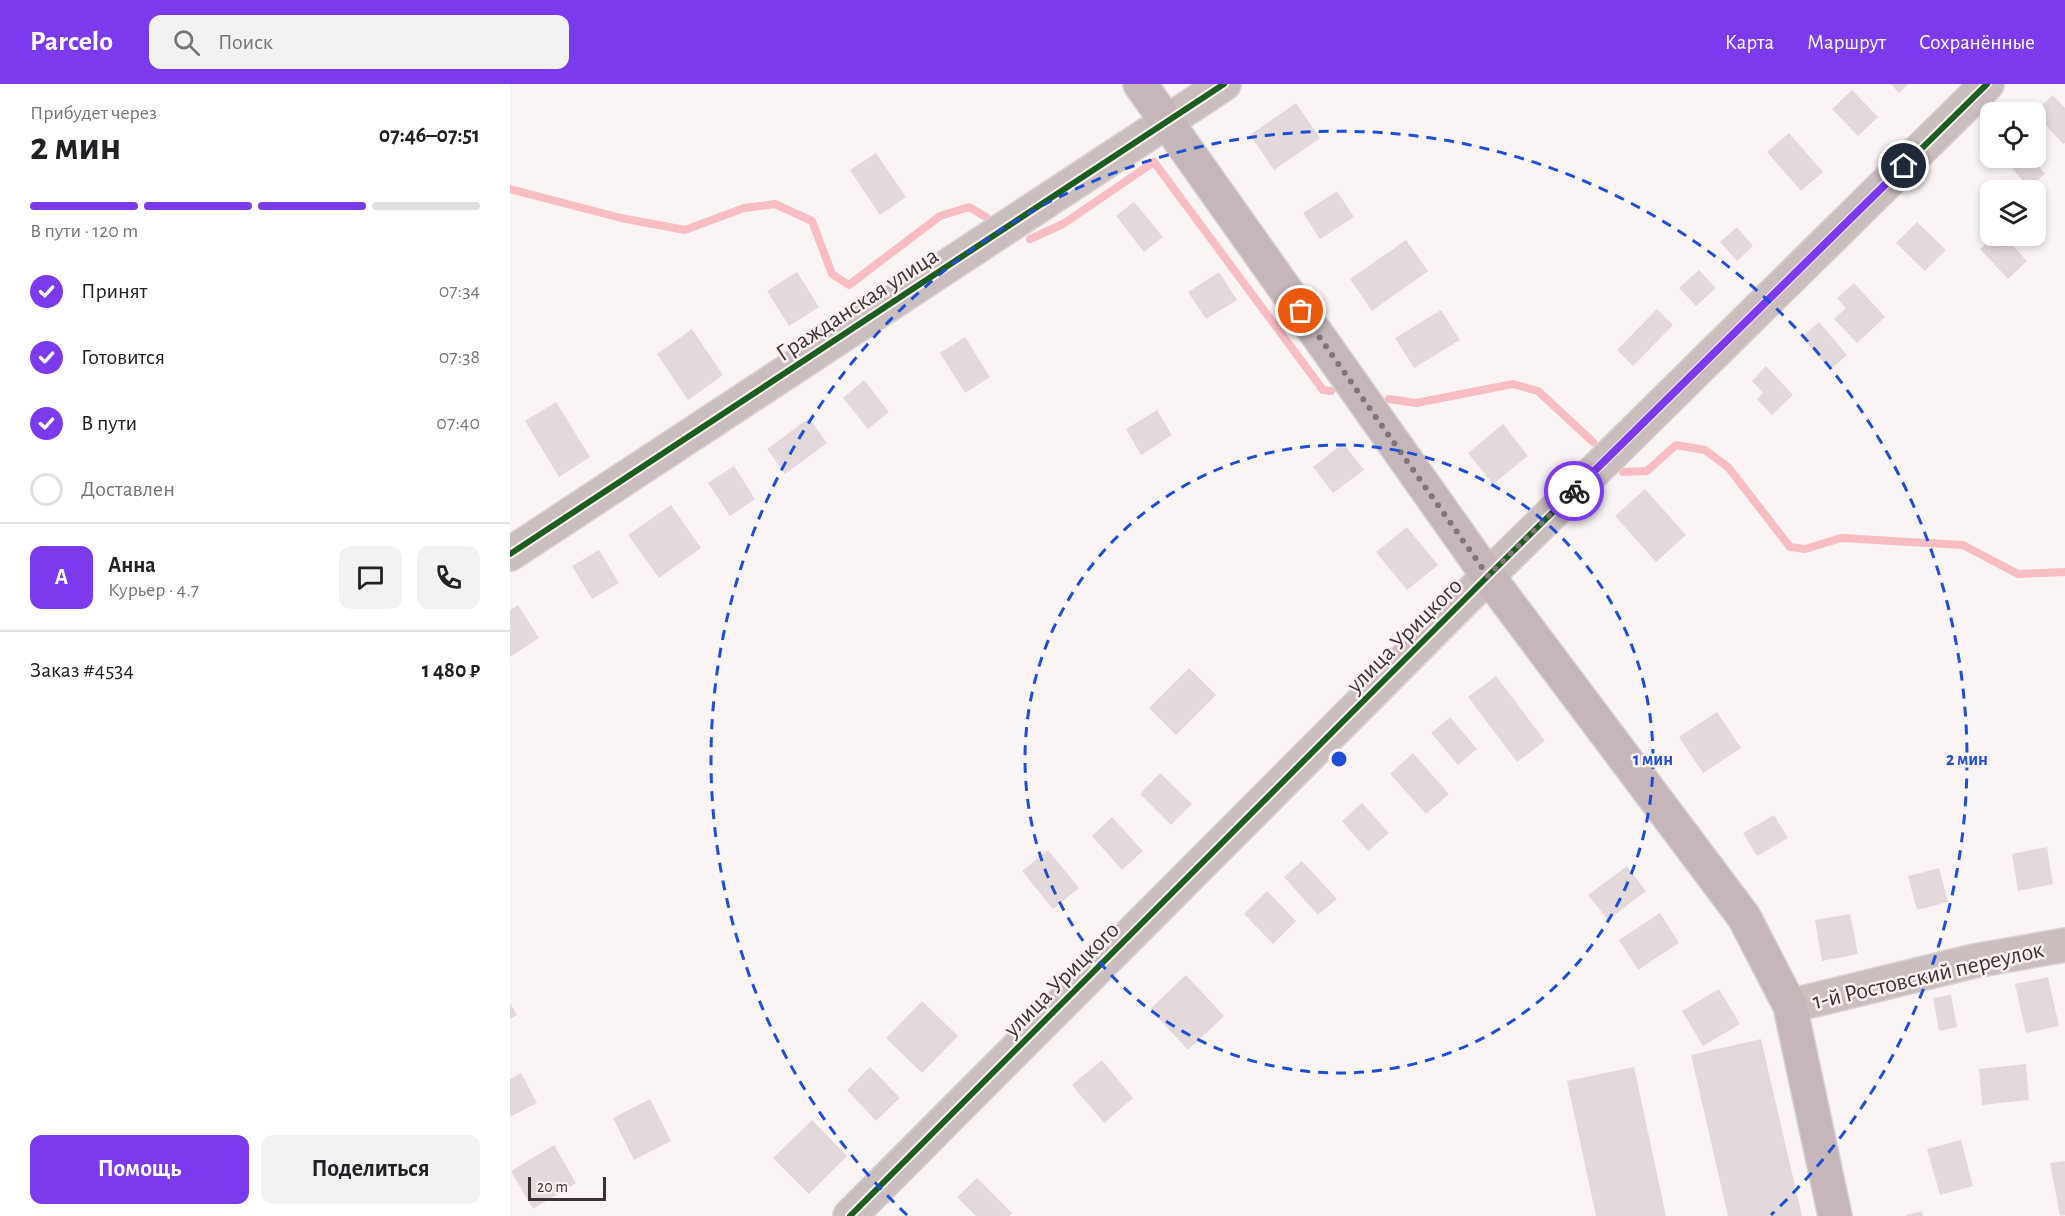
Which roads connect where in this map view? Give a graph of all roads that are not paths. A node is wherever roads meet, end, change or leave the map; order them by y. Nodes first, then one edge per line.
1 (1140, 84) edge
2 (1224, 84) edge
3 (1987, 84) edge
4 (1167, 122) junction
5 (510, 554) edge
6 (1488, 576) junction
7 (2065, 945) edge
8 (1790, 1006) junction
9 (850, 1216) edge
10 (1835, 1216) edge

1 - 4 main road
2 - 4 street, Гражданская улица
3 - 6 street, улица Урицкого
4 - 5 street, Гражданская улица
4 - 6 main road
6 - 8 main road
6 - 9 street, улица Урицкого
7 - 8 street, 1-й Ростовский переулок
8 - 10 main road

